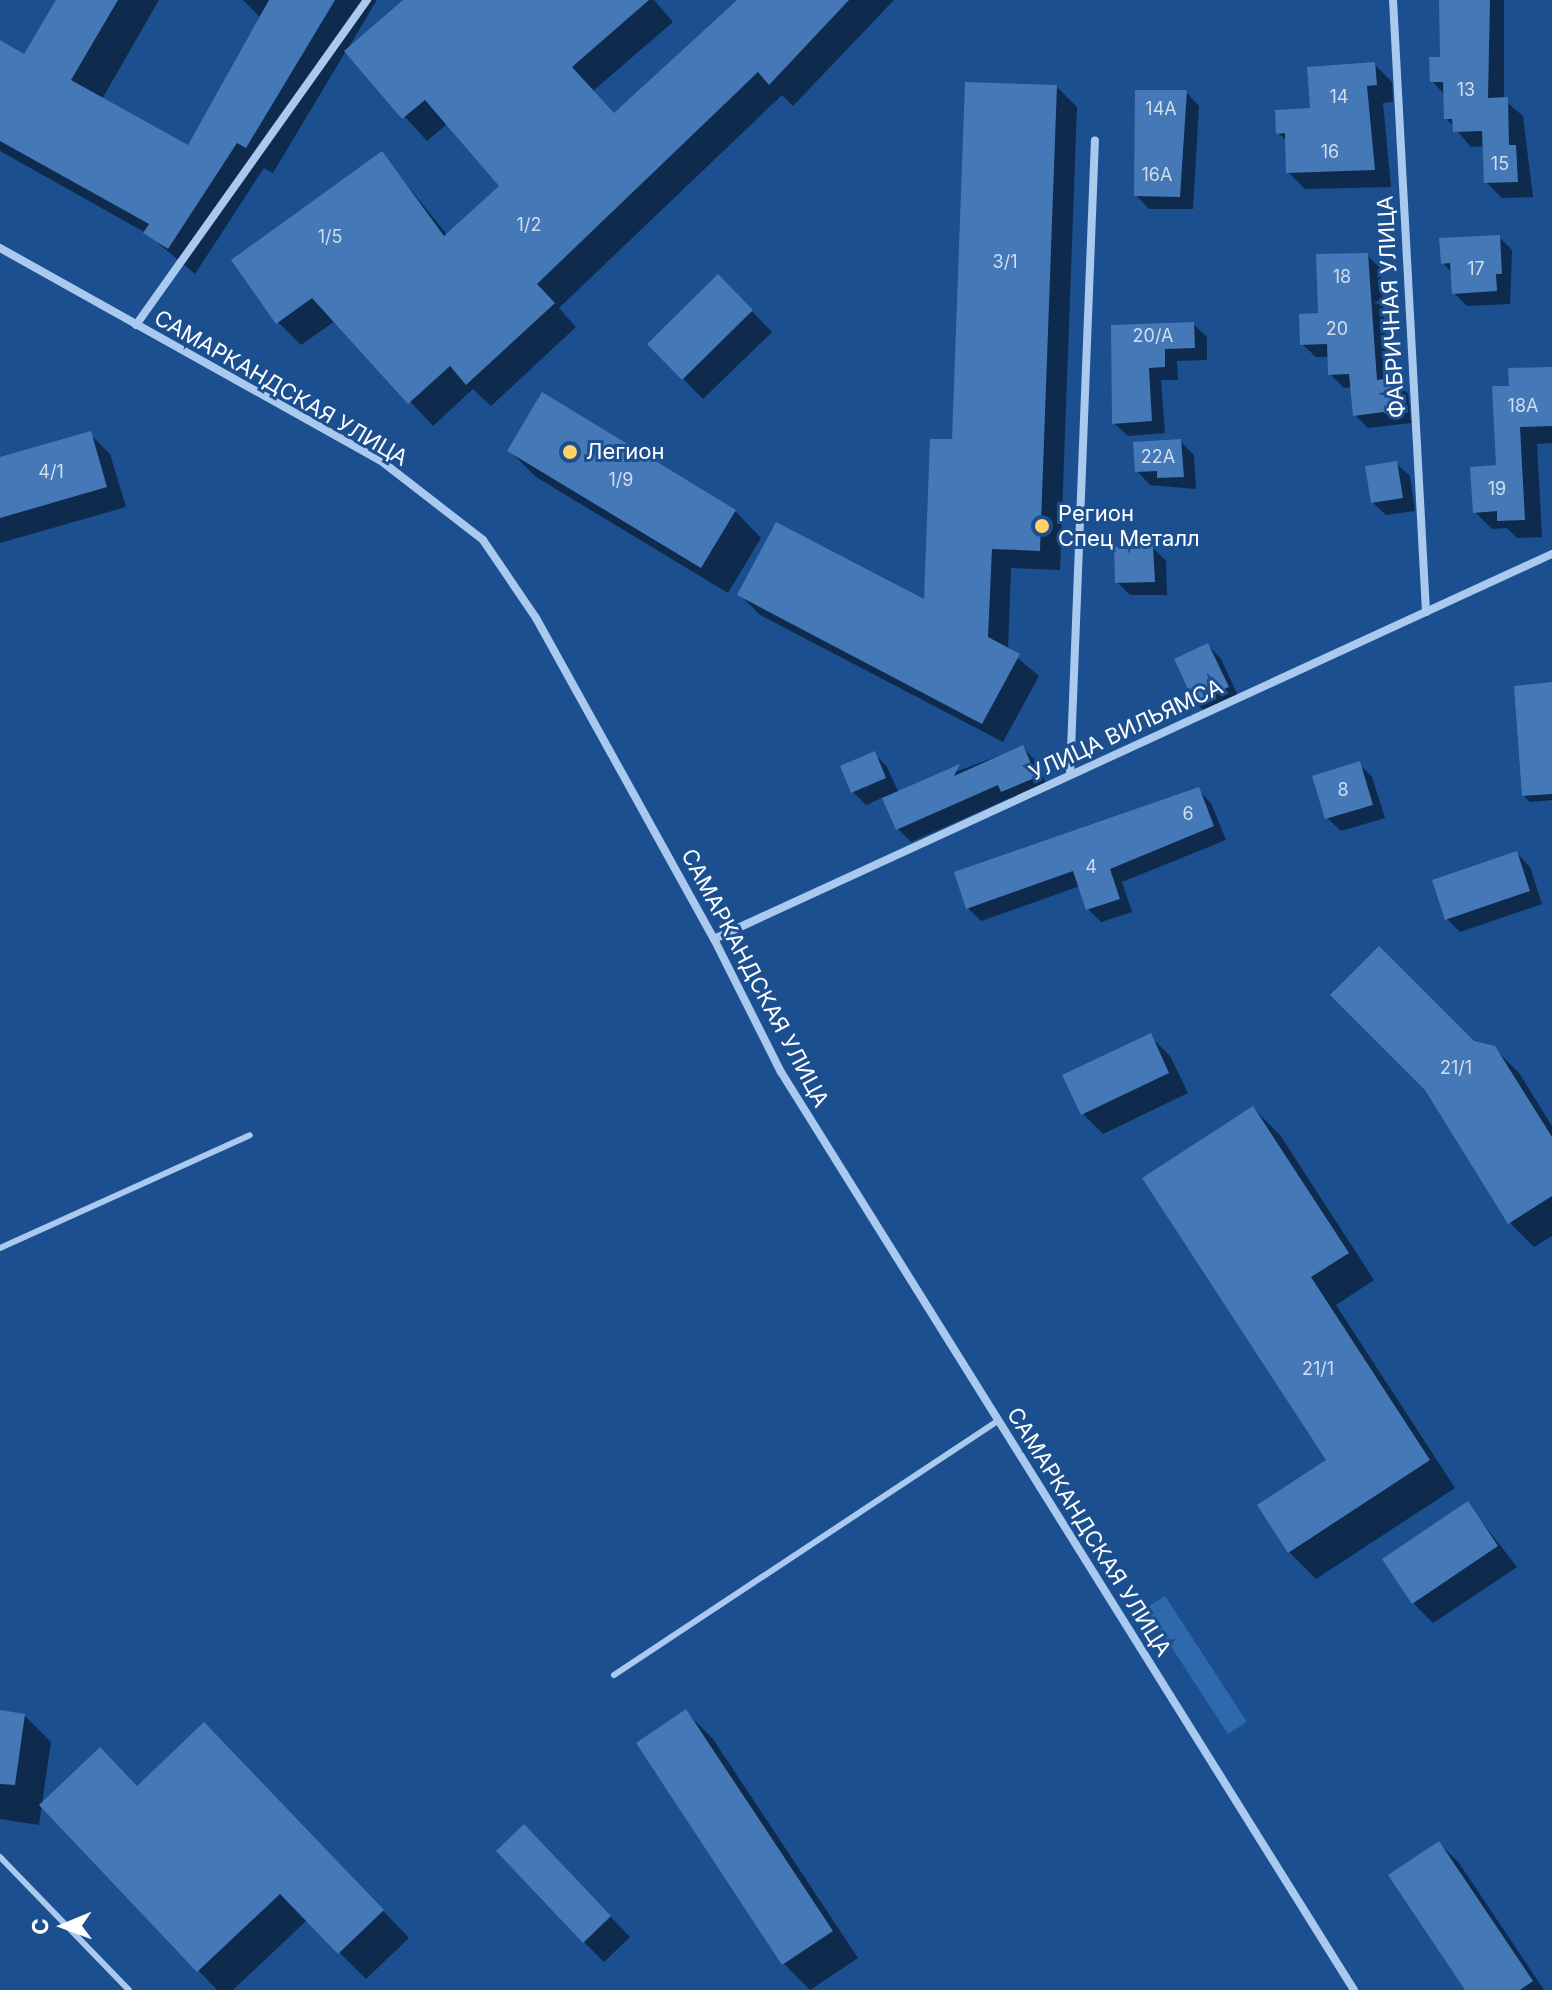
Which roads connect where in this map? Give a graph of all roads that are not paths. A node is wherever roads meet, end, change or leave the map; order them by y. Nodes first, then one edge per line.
1 (367, 0) edge
2 (1393, 0) edge
3 (1095, 140) dead end
4 (0, 248) edge
5 (136, 325) junction
6 (1552, 554) edge
7 (1426, 612) junction
8 (1070, 775) junction
9 (714, 939) junction
10 (250, 1135) dead end
11 (0, 1248) edge
12 (998, 1421) junction
13 (614, 1675) dead end
14 (0, 1857) edge
15 (129, 1990) edge
16 (1354, 1990) edge

1 - 5 street
2 - 7 street, ФАБРИЧНАЯ УЛИЦА
3 - 8 street
4 - 5 street, САМАРКАНДСКАЯ УЛИЦА
5 - 9 street, САМАРКАНДСКАЯ УЛИЦА
6 - 7 street, УЛИЦА ВИЛЬЯМСА
7 - 8 street, УЛИЦА ВИЛЬЯМСА
8 - 9 street, УЛИЦА ВИЛЬЯМСА
9 - 12 street, САМАРКАНДСКАЯ УЛИЦА
10 - 11 lane
12 - 13 lane
12 - 16 street, САМАРКАНДСКАЯ УЛИЦА
14 - 15 lane

